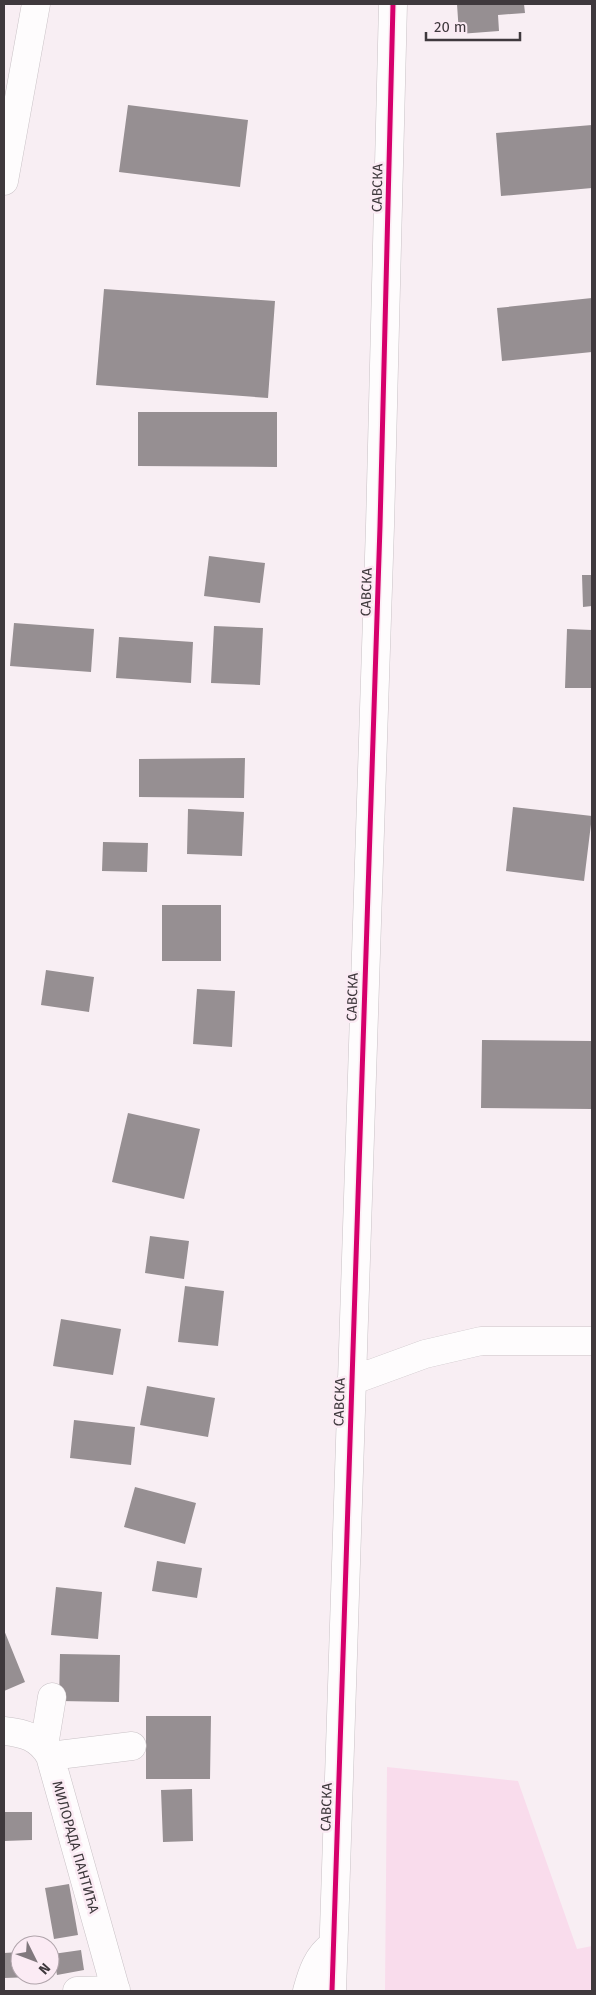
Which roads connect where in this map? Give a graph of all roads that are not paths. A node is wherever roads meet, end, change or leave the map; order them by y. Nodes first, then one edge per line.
1 (36, 4) edge
2 (393, 4) edge
3 (4, 181) edge
4 (592, 1341) edge
5 (351, 1380) junction
6 (52, 1697) dead end
7 (4, 1731) edge
8 (132, 1746) dead end
9 (47, 1751) junction
10 (333, 1945) junction
11 (77, 1991) edge
12 (116, 1991) edge
13 (307, 1991) edge
14 (332, 1991) edge

1 - 3 street
2 - 5 street, САВСКА
4 - 5 street
5 - 10 street, САВСКА
6 - 9 street
7 - 9 street
8 - 9 street
9 - 12 street, МИЛОРАДА ПАНТИЋА
10 - 13 street
10 - 14 street, САВСКА
11 - 12 street

